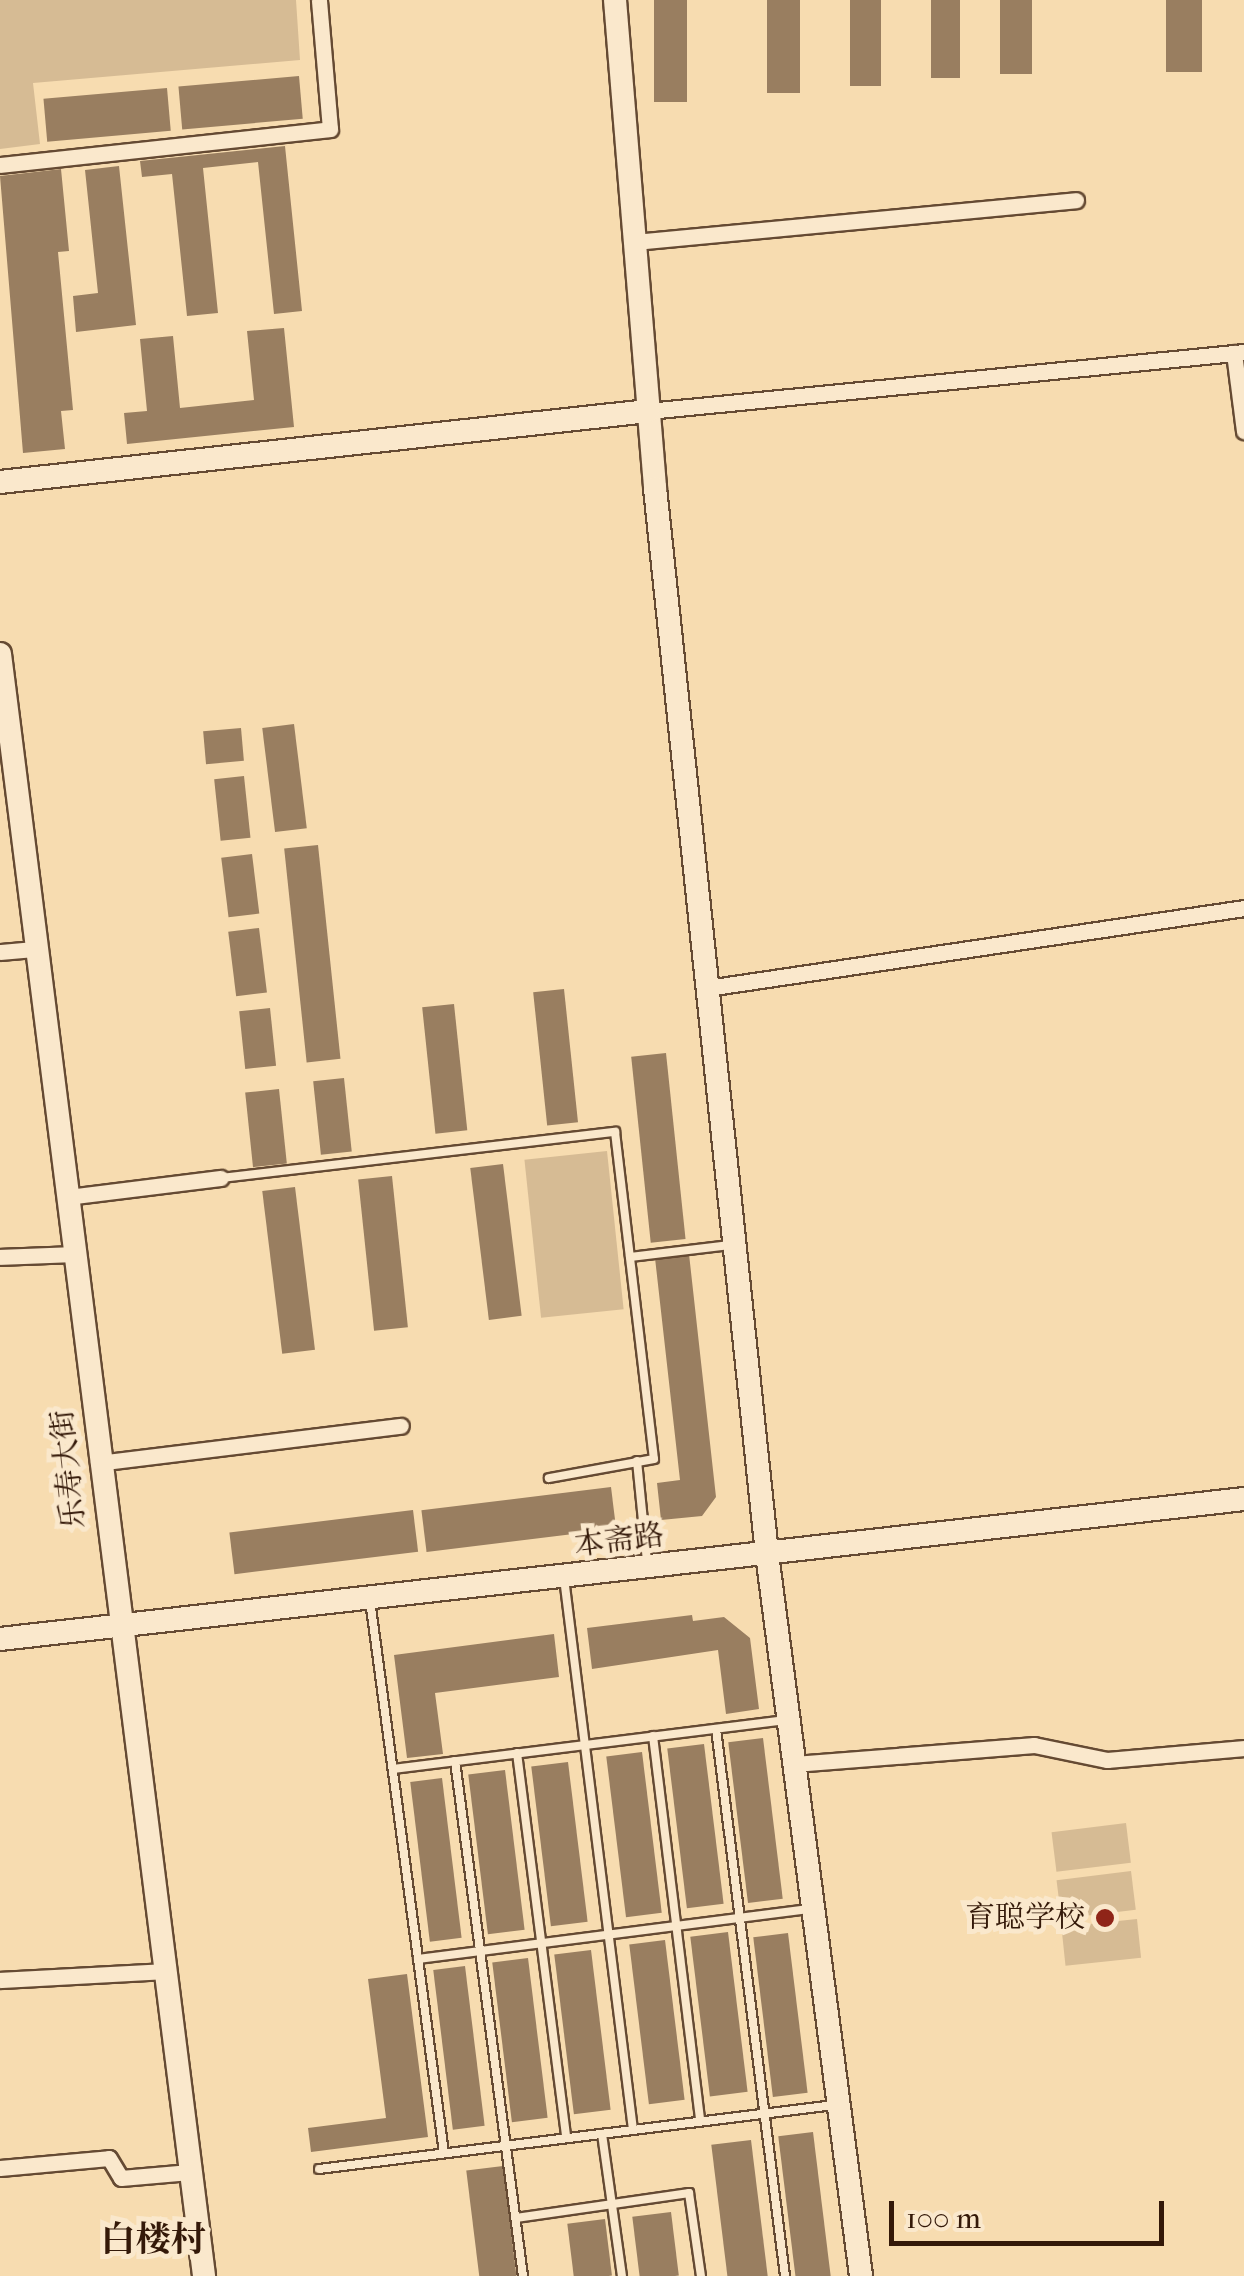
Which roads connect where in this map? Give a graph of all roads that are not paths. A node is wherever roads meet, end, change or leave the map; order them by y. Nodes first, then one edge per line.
1 (319, 0) edge
2 (615, 0) edge
3 (0, 165) edge
4 (1076, 200) dead end
5 (634, 242) junction
6 (1239, 353) edge
7 (648, 412) junction
8 (1244, 431) edge
9 (0, 482) edge
10 (0, 654) edge
11 (1244, 908) edge
12 (38, 949) junction
13 (0, 952) edge
14 (707, 988) junction
15 (221, 1178) joint
16 (68, 1198) junction
17 (734, 1245) junction
18 (74, 1254) junction
19 (0, 1257) edge
20 (630, 1257) junction
21 (402, 1426) dead end
22 (636, 1461) junction
23 (98, 1463) junction
24 (548, 1478) dead end
25 (1244, 1498) edge
26 (767, 1554) junction
27 (648, 1568) junction
28 (564, 1578) junction
29 (370, 1600) junction
30 (118, 1626) junction
31 (0, 1639) edge
32 (788, 1720) junction
33 (716, 1729) junction
34 (653, 1736) junction
35 (585, 1745) junction
36 (1244, 1748) edge
37 (518, 1754) junction
38 (455, 1761) junction
39 (794, 1764) junction
40 (393, 1769) junction
41 (814, 1908) junction
42 (740, 1918) junction
43 (676, 1926) junction
44 (608, 1935) junction
45 (542, 1943) junction
46 (480, 1951) junction
47 (418, 1959) junction
48 (164, 1972) junction
49 (0, 1980) edge
50 (839, 2104) junction
51 (764, 2114) junction
52 (700, 2122) junction
53 (633, 2130) junction
54 (602, 2134) junction
55 (566, 2138) junction
56 (506, 2146) junction
57 (444, 2153) junction
58 (0, 2168) edge
59 (319, 2169) dead end
60 (190, 2172) junction
61 (612, 2204) junction
62 (516, 2218) junction
63 (204, 2276) edge
64 (523, 2276) edge
65 (622, 2276) edge
66 (701, 2276) edge
67 (785, 2276) edge
68 (862, 2276) edge

1 - 3 street
2 - 5 street
4 - 5 street
5 - 7 street
6 - 7 street
6 - 8 street
7 - 9 street
7 - 14 street
10 - 12 street, 乐寿大街
11 - 14 street
12 - 13 street
12 - 16 street, 乐寿大街
14 - 17 street
15 - 16 street
15 - 20 lane
16 - 18 street, 乐寿大街
17 - 20 lane
17 - 26 street
18 - 19 street
18 - 23 street, 乐寿大街
20 - 22 lane
21 - 23 street
22 - 24 lane
22 - 27 lane
23 - 30 street, 乐寿大街
25 - 26 street, 本斋路
26 - 27 street, 本斋路
26 - 32 street
27 - 28 street, 本斋路
28 - 29 street, 本斋路
28 - 35 lane
29 - 30 street, 本斋路
29 - 40 lane
30 - 31 street, 本斋路
30 - 48 street, 乐寿大街
32 - 33 lane
32 - 39 street
33 - 34 lane
33 - 42 lane
34 - 35 lane
34 - 43 lane
35 - 37 lane
35 - 44 lane
36 - 39 street
37 - 38 lane
37 - 45 lane
38 - 40 lane
38 - 46 lane
39 - 41 street
40 - 47 lane
41 - 42 lane
41 - 50 street
42 - 43 lane
42 - 51 lane
43 - 44 lane
43 - 52 lane
44 - 45 lane
44 - 53 lane
45 - 46 lane
45 - 55 lane
46 - 47 lane
46 - 56 lane
47 - 57 lane
48 - 49 street
48 - 60 street, 乐寿大街
50 - 51 lane
50 - 68 street
51 - 52 lane
51 - 67 lane
52 - 53 lane
53 - 54 lane
54 - 55 lane
54 - 61 lane
55 - 56 lane
56 - 57 lane
56 - 62 lane
57 - 59 lane
58 - 60 street
60 - 63 street, 乐寿大街
61 - 62 lane
61 - 65 lane
61 - 66 lane
62 - 64 lane

